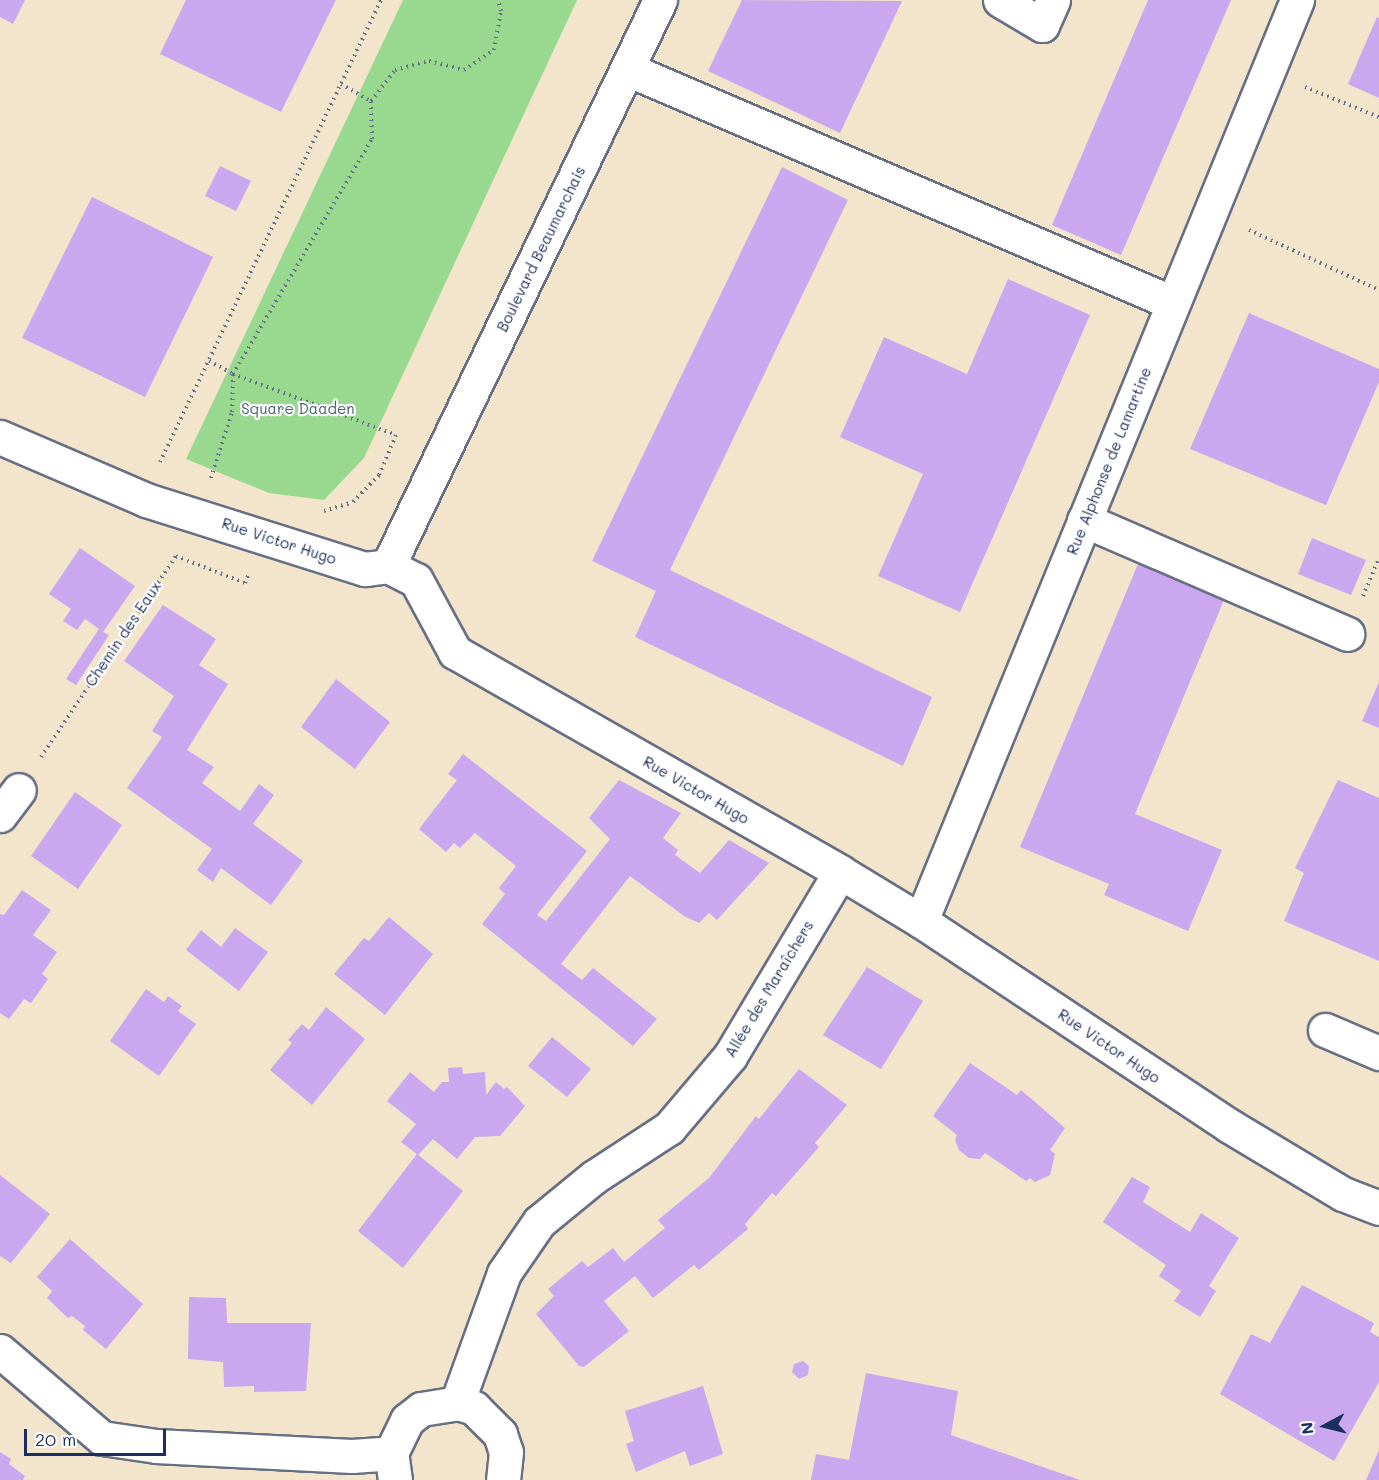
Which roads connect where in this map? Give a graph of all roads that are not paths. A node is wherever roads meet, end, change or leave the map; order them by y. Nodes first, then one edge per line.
1 (660, 0) edge
2 (1000, 0) edge
3 (1053, 0) edge
4 (1297, 0) edge
5 (627, 69) junction
6 (1173, 303) junction
7 (0, 437) edge
8 (1084, 520) junction
9 (402, 573) junction
10 (1347, 634) dead end
11 (840, 872) junction
12 (921, 921) junction
13 (1325, 1030) dead end
14 (1379, 1053) edge
15 (1379, 1208) edge
16 (0, 1351) edge
17 (456, 1403) junction
18 (393, 1466) edge
19 (509, 1477) edge

1 - 5 street, Boulevard Beaumarchais
2 - 3 street
4 - 6 street, Rue Alphonse de Lamartine
5 - 6 street
5 - 9 street, Boulevard Beaumarchais
6 - 8 street, Rue Alphonse de Lamartine
7 - 9 street, Rue Victor Hugo
8 - 10 street
8 - 12 street, Rue Alphonse de Lamartine
9 - 11 street, Rue Victor Hugo
11 - 12 street, Rue Victor Hugo
11 - 17 street, Allée des Maraîchers
12 - 15 street, Rue Victor Hugo
13 - 14 street
16 - 18 street
17 - 18 street
17 - 19 street

